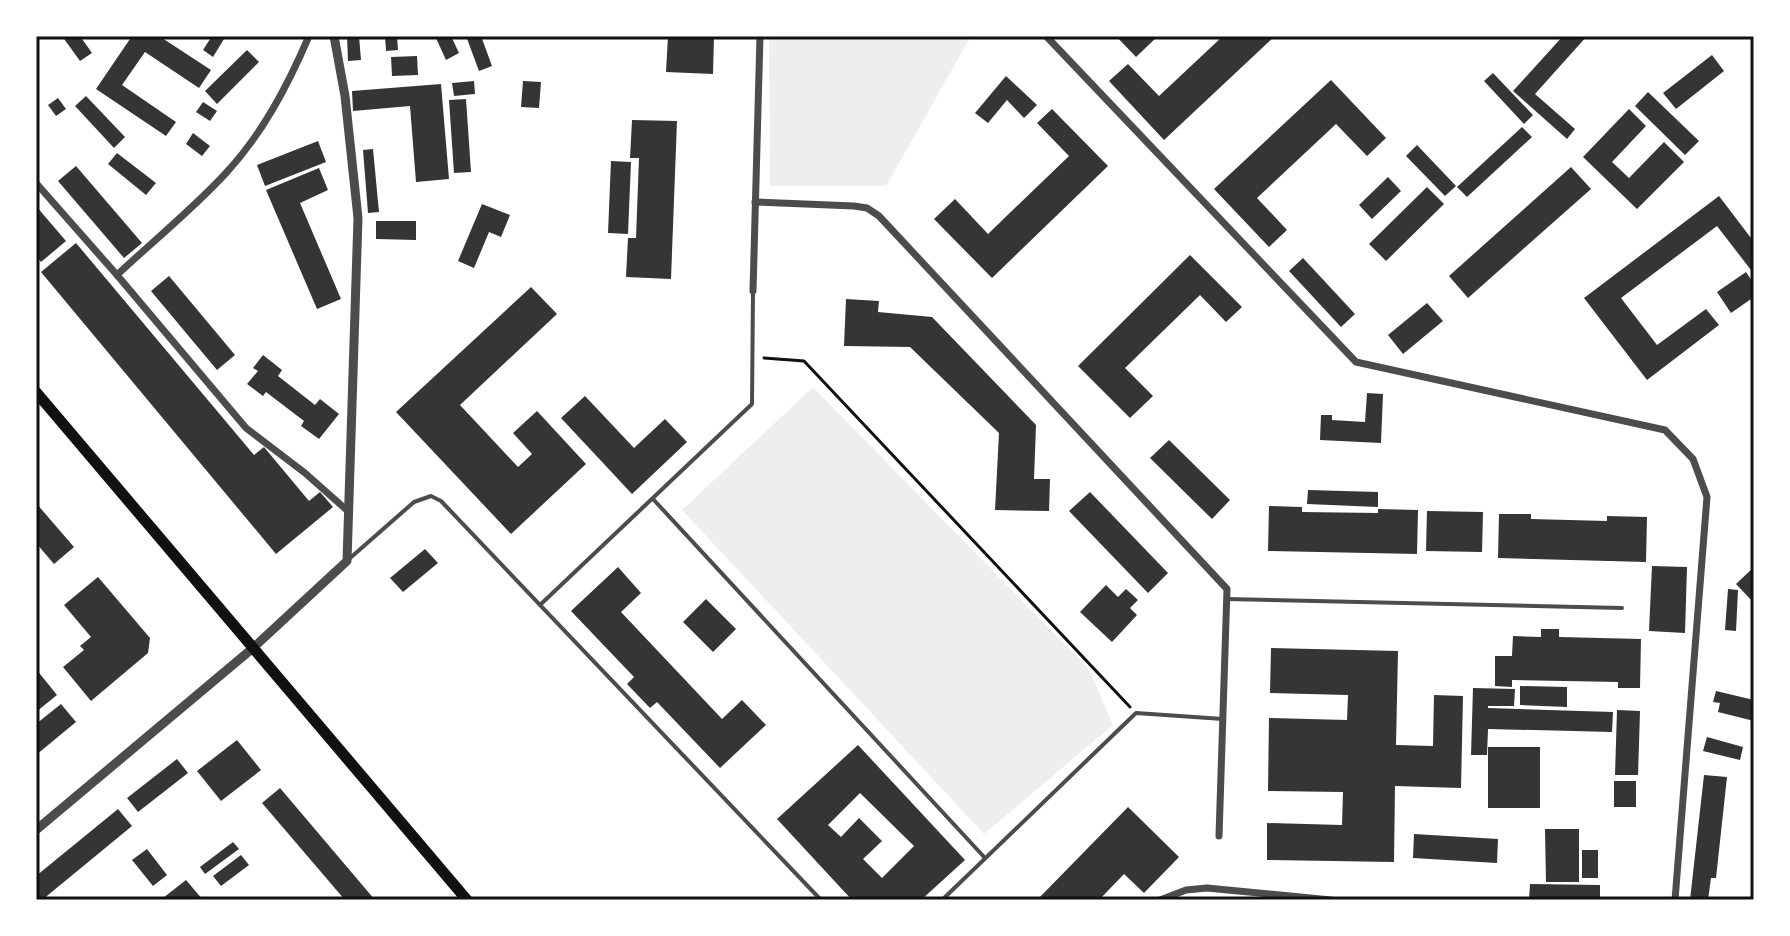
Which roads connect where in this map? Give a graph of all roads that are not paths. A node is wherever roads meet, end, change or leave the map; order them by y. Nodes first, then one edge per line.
1 (309, 36) edge
2 (334, 36) edge
3 (760, 36) edge
4 (1046, 36) edge
5 (36, 183) edge
6 (755, 202) junction
7 (117, 275) junction
8 (753, 291) joint
9 (36, 392) edge
10 (653, 499) junction
11 (349, 512) junction
12 (347, 561) junction
13 (1226, 599) junction
14 (540, 605) junction
15 (1622, 608) dead end
16 (253, 648) junction
17 (1223, 719) junction
18 (36, 830) edge
19 (1219, 836) dead end
20 (985, 858) junction
21 (467, 900) edge
22 (821, 900) edge
23 (942, 900) edge
24 (1160, 900) edge
25 (1331, 900) edge
26 (1675, 900) edge

1 - 7 street
2 - 11 street
3 - 6 street
4 - 26 street
5 - 7 street
6 - 8 street
6 - 13 street
7 - 11 street
8 - 10 lane
9 - 16 main road
10 - 14 lane
10 - 20 lane
11 - 12 street
12 - 14 lane
12 - 16 street
13 - 15 lane
13 - 17 street
14 - 22 lane
16 - 18 street
16 - 21 main road
17 - 19 street
17 - 20 lane
20 - 23 lane
24 - 25 street

